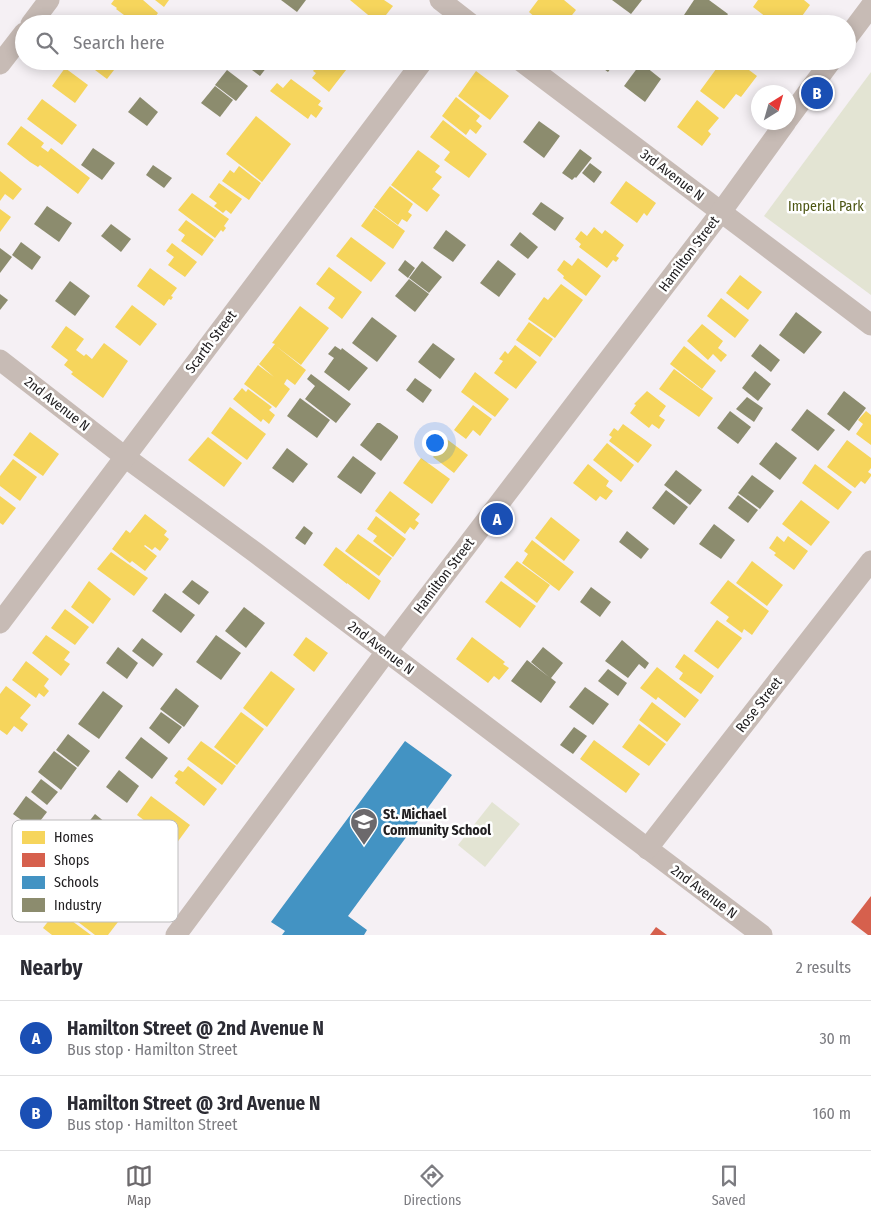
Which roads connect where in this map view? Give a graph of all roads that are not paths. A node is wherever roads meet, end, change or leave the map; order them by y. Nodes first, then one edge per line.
1 (49, 0) edge
2 (440, 0) edge
3 (871, 6) edge
4 (38, 15) edge
5 (462, 15) edge
6 (856, 26) edge
7 (15, 45) edge
8 (0, 64) edge
9 (416, 70) edge
10 (533, 70) edge
11 (824, 70) edge
12 (796, 108) edge
13 (780, 130) edge
14 (721, 212) junction
15 (871, 325) edge
16 (0, 360) edge
17 (125, 457) junction
18 (871, 561) edge
19 (0, 623) edge
20 (386, 652) junction
21 (647, 849) junction
22 (176, 935) edge
23 (762, 935) edge

1 - 4 street
2 - 5 street
3 - 6 street
7 - 8 street
9 - 17 street, Scarth Street
10 - 14 street, 3rd Avenue N
11 - 12 street
13 - 14 street, Hamilton Street
14 - 15 street, 3rd Avenue N
14 - 20 street, Hamilton Street
16 - 17 street, 2nd Avenue N
17 - 19 street, Scarth Street
17 - 20 street, 2nd Avenue N
18 - 21 street, Rose Street
20 - 21 street, 2nd Avenue N
20 - 22 street, Hamilton Street
21 - 23 street, 2nd Avenue N

